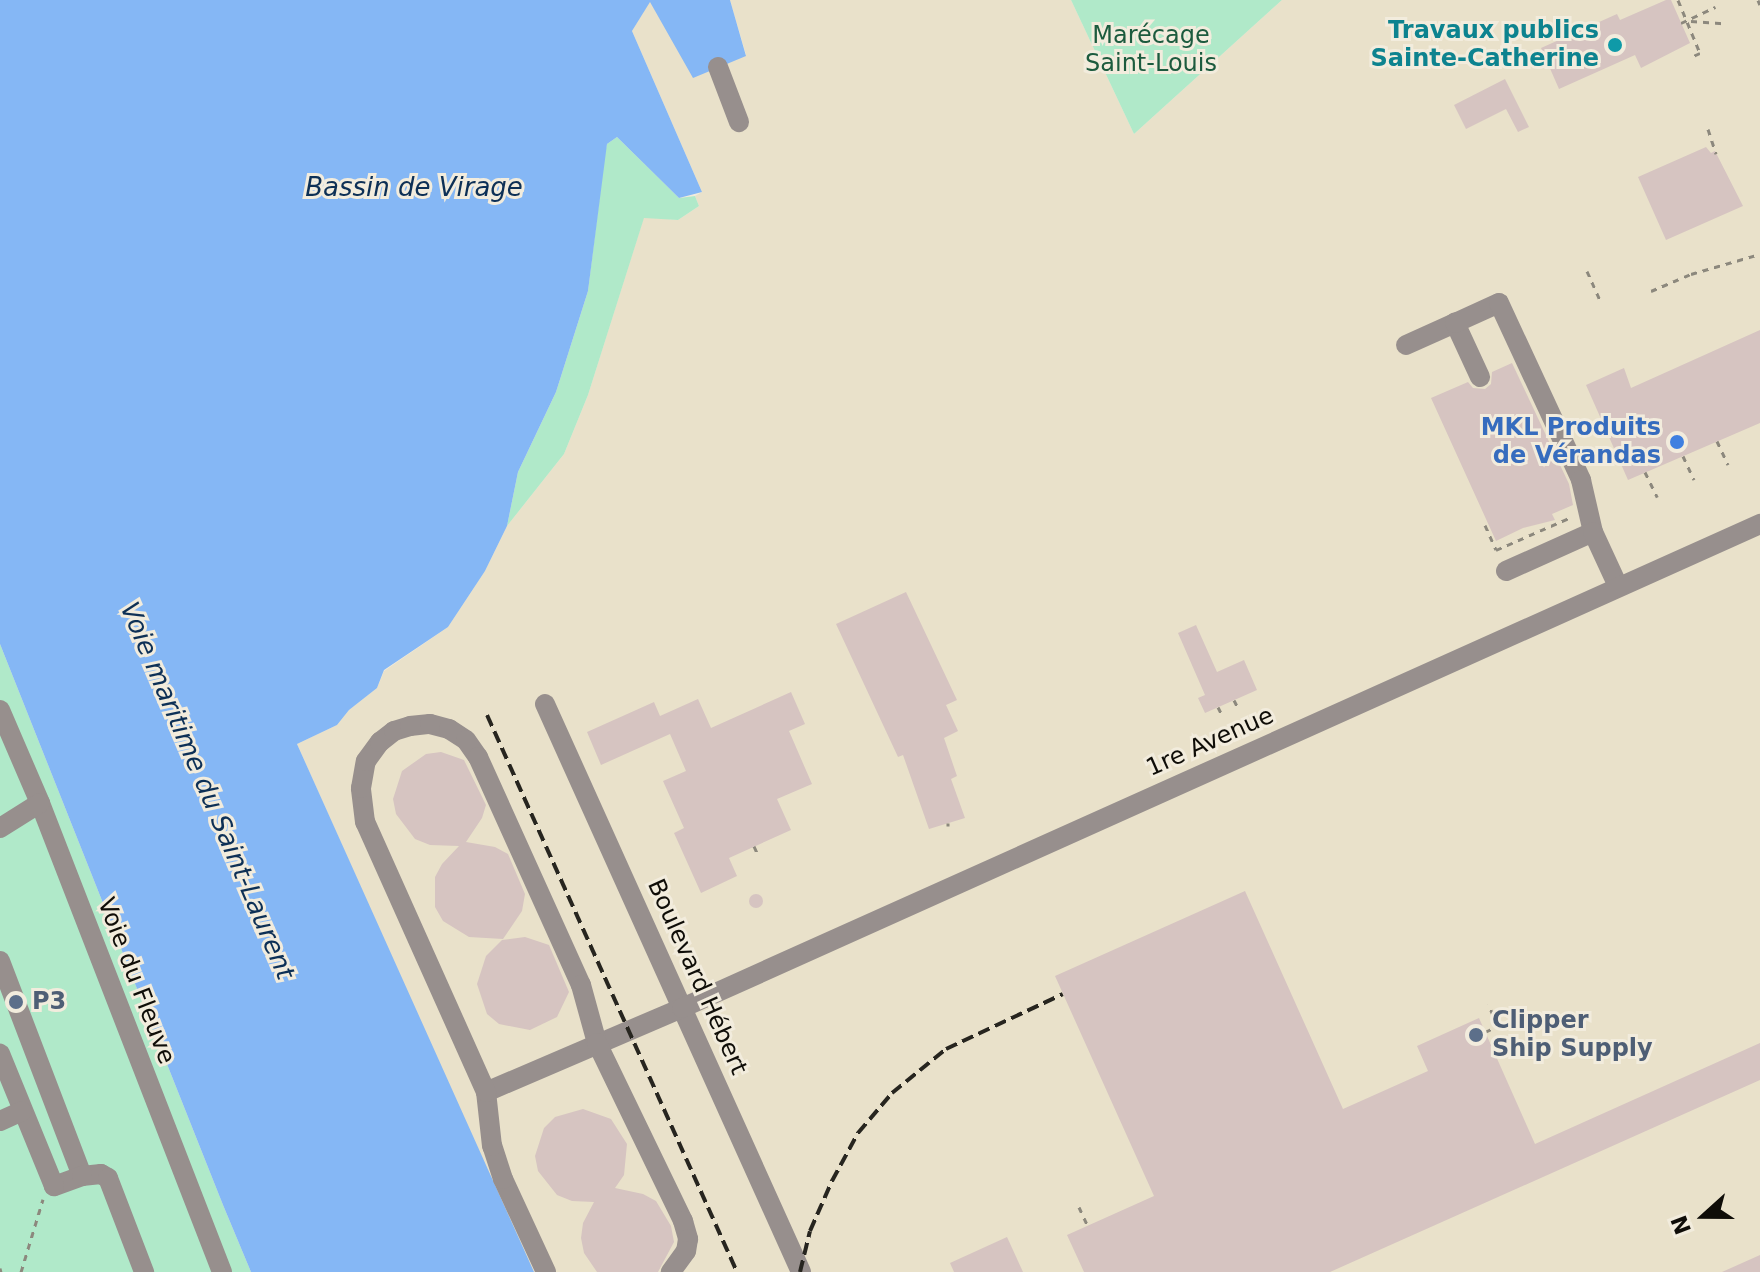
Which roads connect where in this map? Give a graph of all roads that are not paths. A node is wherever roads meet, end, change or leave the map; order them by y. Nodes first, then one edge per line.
1 (718, 67) dead end
2 (739, 122) dead end
3 (1455, 323) junction
4 (1406, 345) dead end
5 (1480, 377) dead end
6 (1760, 524) edge
7 (1586, 531) junction
8 (1506, 571) dead end
9 (1618, 586) junction
10 (545, 704) dead end
11 (0, 710) edge
12 (40, 803) junction
13 (0, 828) edge
14 (0, 961) edge
15 (682, 1008) junction
16 (597, 1043) junction
17 (0, 1054) edge
18 (486, 1092) junction
19 (22, 1111) junction
20 (0, 1121) edge
21 (82, 1176) junction
22 (144, 1272) edge
23 (222, 1272) edge
24 (546, 1272) edge
25 (671, 1272) edge
26 (801, 1272) edge

1 - 2 street
3 - 4 street
3 - 5 street
3 - 7 street
6 - 9 street, 1re Avenue
7 - 8 street
7 - 9 street
9 - 15 street, 1re Avenue
10 - 15 street, Boulevard Hébert
11 - 12 street, Voie du Fleuve
12 - 13 street
12 - 23 street, Voie du Fleuve
14 - 21 street
15 - 16 street, 1re Avenue
15 - 26 street, Boulevard Hébert
16 - 18 street, 1re Avenue
16 - 18 street
16 - 25 street
17 - 19 street
18 - 24 street
19 - 20 street
19 - 21 street
21 - 22 street

